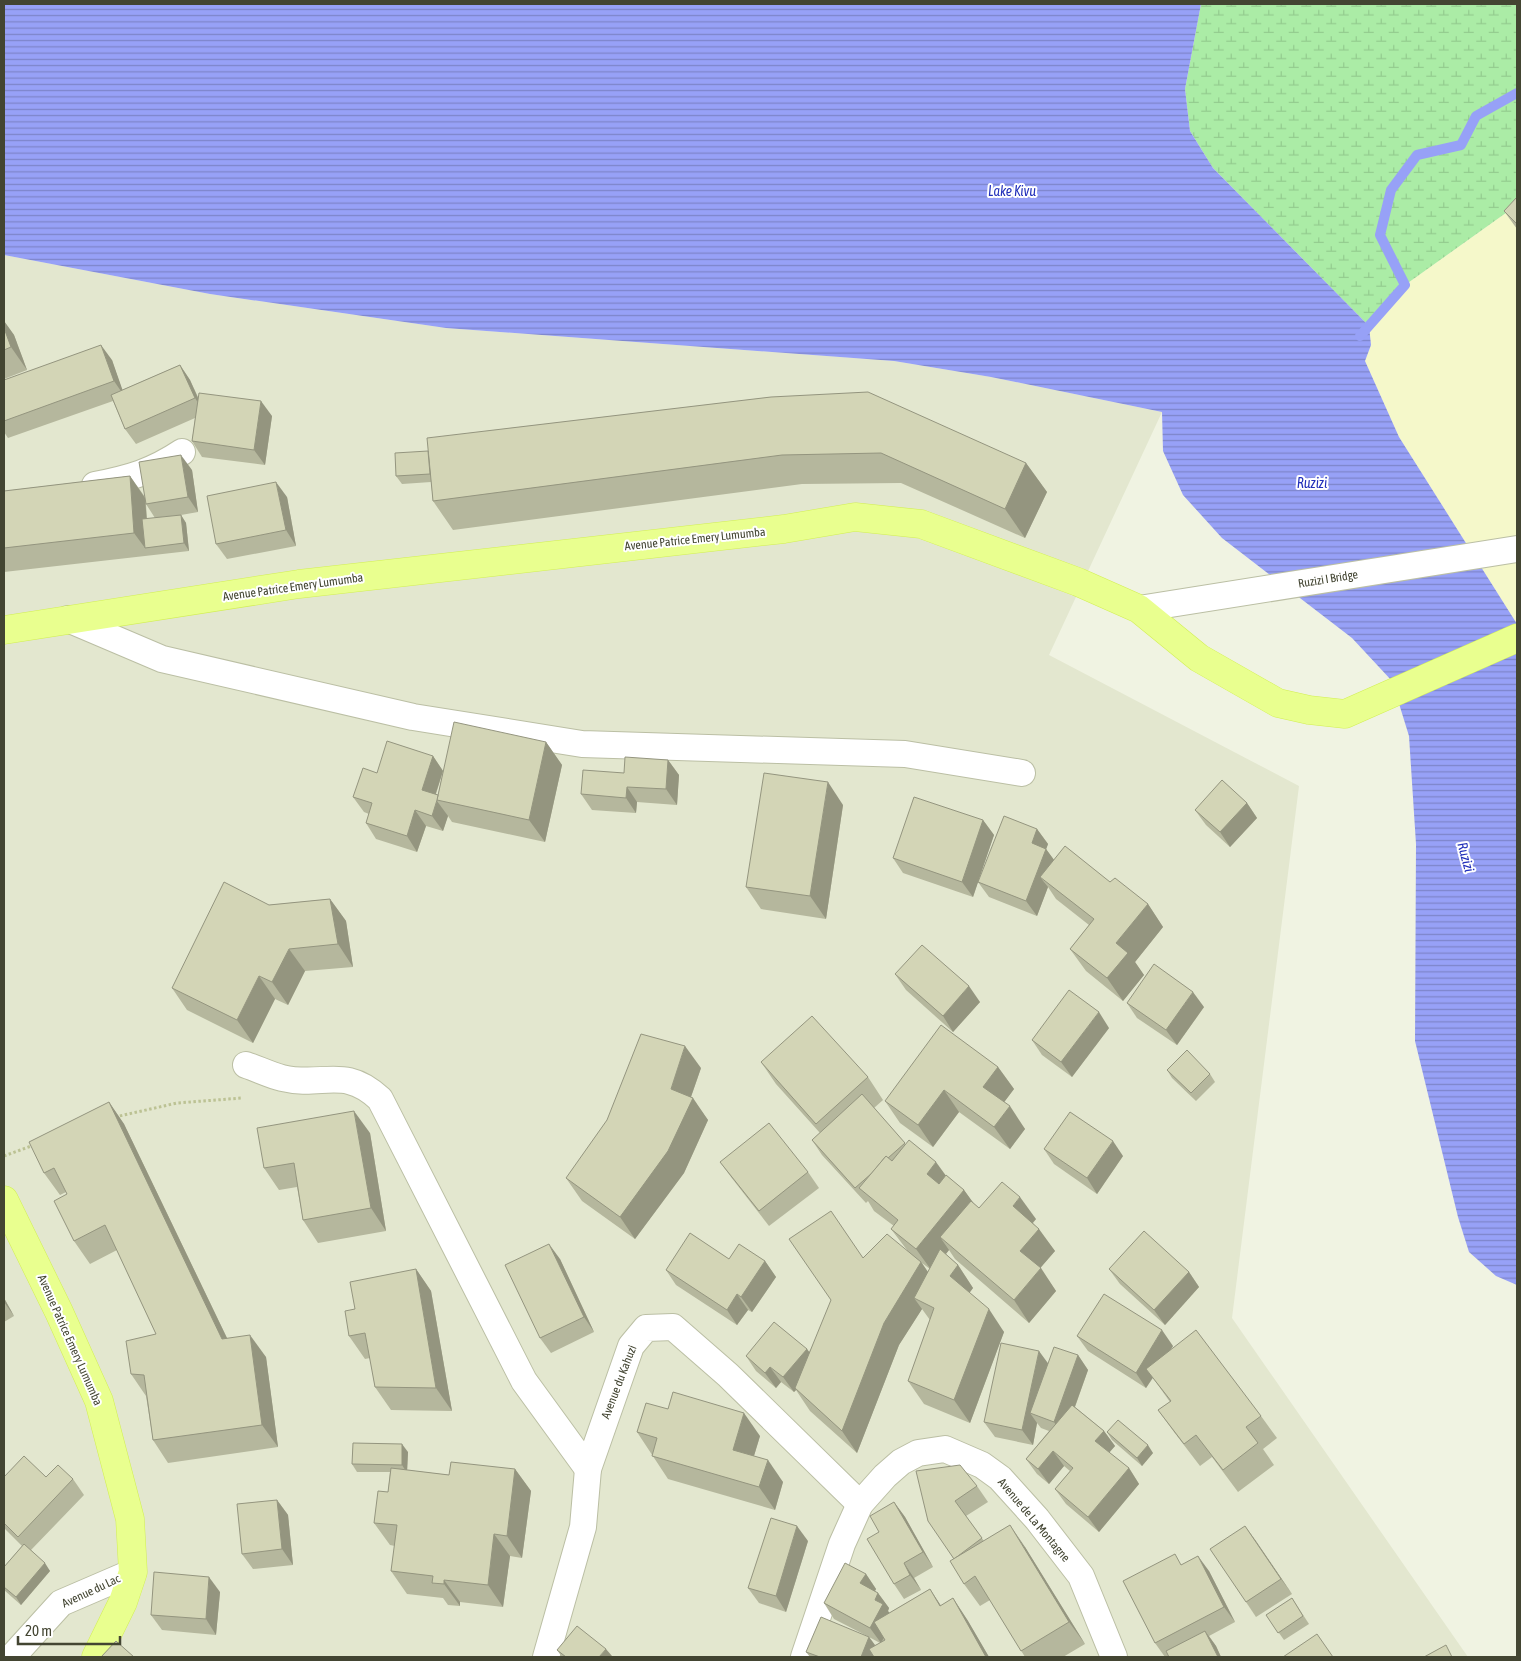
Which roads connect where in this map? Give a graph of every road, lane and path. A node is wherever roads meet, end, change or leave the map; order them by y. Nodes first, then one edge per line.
1 (182, 452) dead end
2 (69, 490) edge
3 (1517, 549) edge
4 (1139, 609) junction
5 (68, 619) junction
6 (4, 630) edge
7 (1517, 638) edge
8 (1022, 773) dead end
9 (246, 1065) dead end
10 (283, 1078) junction
11 (113, 1117) edge
12 (40, 1143) edge
13 (4, 1156) edge
14 (4, 1200) edge
15 (588, 1469) junction
16 (860, 1504) junction
17 (133, 1572) junction
18 (12, 1657) edge
19 (96, 1657) edge
20 (546, 1657) edge
21 (804, 1657) edge
22 (1114, 1657) edge

1 - 2 street
3 - 4 street, Ruzizi I Bridge
4 - 5 main road, Avenue Patrice Emery Lumumba
4 - 7 main road, Avenue Patrice Emery Lumumba
5 - 6 main road, Avenue Patrice Emery Lumumba
5 - 8 street
9 - 10 street
10 - 11 path
10 - 15 street
12 - 13 path
14 - 17 main road, Avenue Patrice Emery Lumumba
15 - 16 street, Avenue du Kahuzi
15 - 20 street, Avenue du Kahuzi
16 - 21 street, Avenue de La Montagne
16 - 22 street, Avenue de La Montagne
17 - 18 street, Avenue du Lac
17 - 19 main road, Avenue Patrice Emery Lumumba

